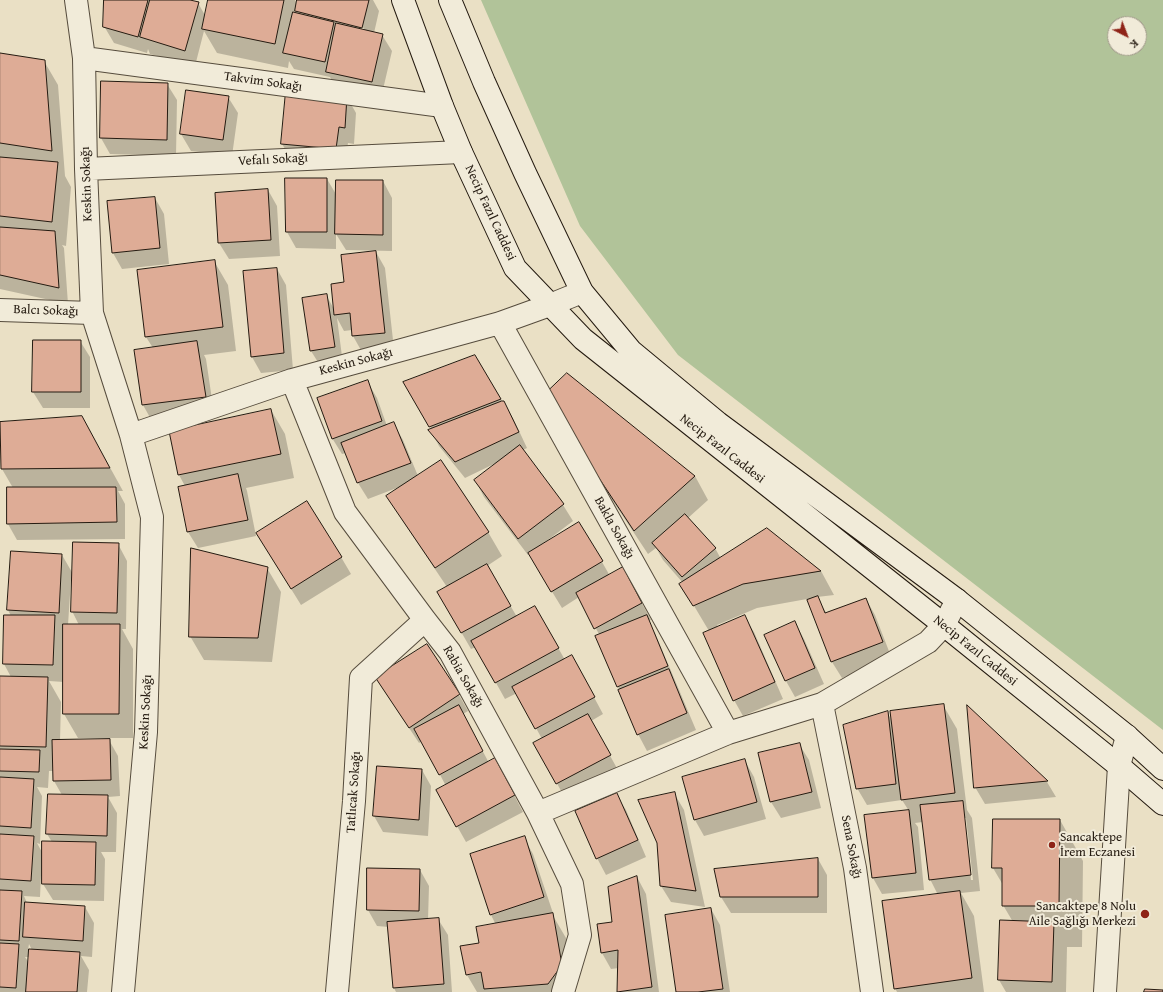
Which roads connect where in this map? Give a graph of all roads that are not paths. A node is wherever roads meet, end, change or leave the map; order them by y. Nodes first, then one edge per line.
1 (76, 0) edge
2 (403, 0) edge
3 (450, 0) edge
4 (84, 58) junction
5 (442, 106) junction
6 (461, 152) junction
7 (86, 169) junction
8 (582, 292) junction
9 (550, 305) junction
10 (0, 310) edge
11 (92, 313) junction
12 (500, 323) junction
13 (292, 380) junction
14 (131, 435) junction
15 (957, 600) junction
16 (425, 620) junction
17 (944, 625) junction
18 (822, 704) junction
19 (728, 733) junction
20 (1127, 736) junction
21 (1119, 766) junction
22 (1163, 769) edge
23 (1163, 804) edge
24 (538, 813) junction
25 (122, 992) edge
26 (337, 992) edge
27 (563, 992) edge
28 (872, 992) edge
29 (1105, 992) edge

1 - 4 street, Keskin Sokağı
2 - 5 street, Necip Fazıl Caddesi
3 - 8 street, Necip Fazıl Caddesi
4 - 5 street, Takvim Sokağı
4 - 7 street, Keskin Sokağı
5 - 6 street, Necip Fazıl Caddesi
6 - 7 street, Vefalı Sokağı
6 - 9 street, Necip Fazıl Caddesi
7 - 11 street, Keskin Sokağı
8 - 9 street, Keskin Sokağı
8 - 15 street, Necip Fazıl Caddesi
9 - 12 street, Keskin Sokağı
9 - 17 street, Necip Fazıl Caddesi
10 - 11 street, Balcı Sokağı
11 - 14 street, Keskin Sokağı
12 - 13 street, Keskin Sokağı
12 - 19 street, Bakla Sokağı
13 - 14 street, Keskin Sokağı
13 - 16 street, Rabia Sokağı
14 - 25 street, Keskin Sokağı
15 - 17 street
15 - 20 street, Necip Fazıl Caddesi
16 - 24 street, Rabia Sokağı
16 - 26 street, Tatlıcak Sokağı
17 - 18 street
17 - 21 street, Necip Fazıl Caddesi
18 - 19 street
18 - 28 street, Sena Sokağı
19 - 24 street
20 - 21 street
20 - 22 street, Necip Fazıl Caddesi
21 - 23 street, Necip Fazıl Caddesi
21 - 29 street
24 - 27 street, Rabia Sokağı

